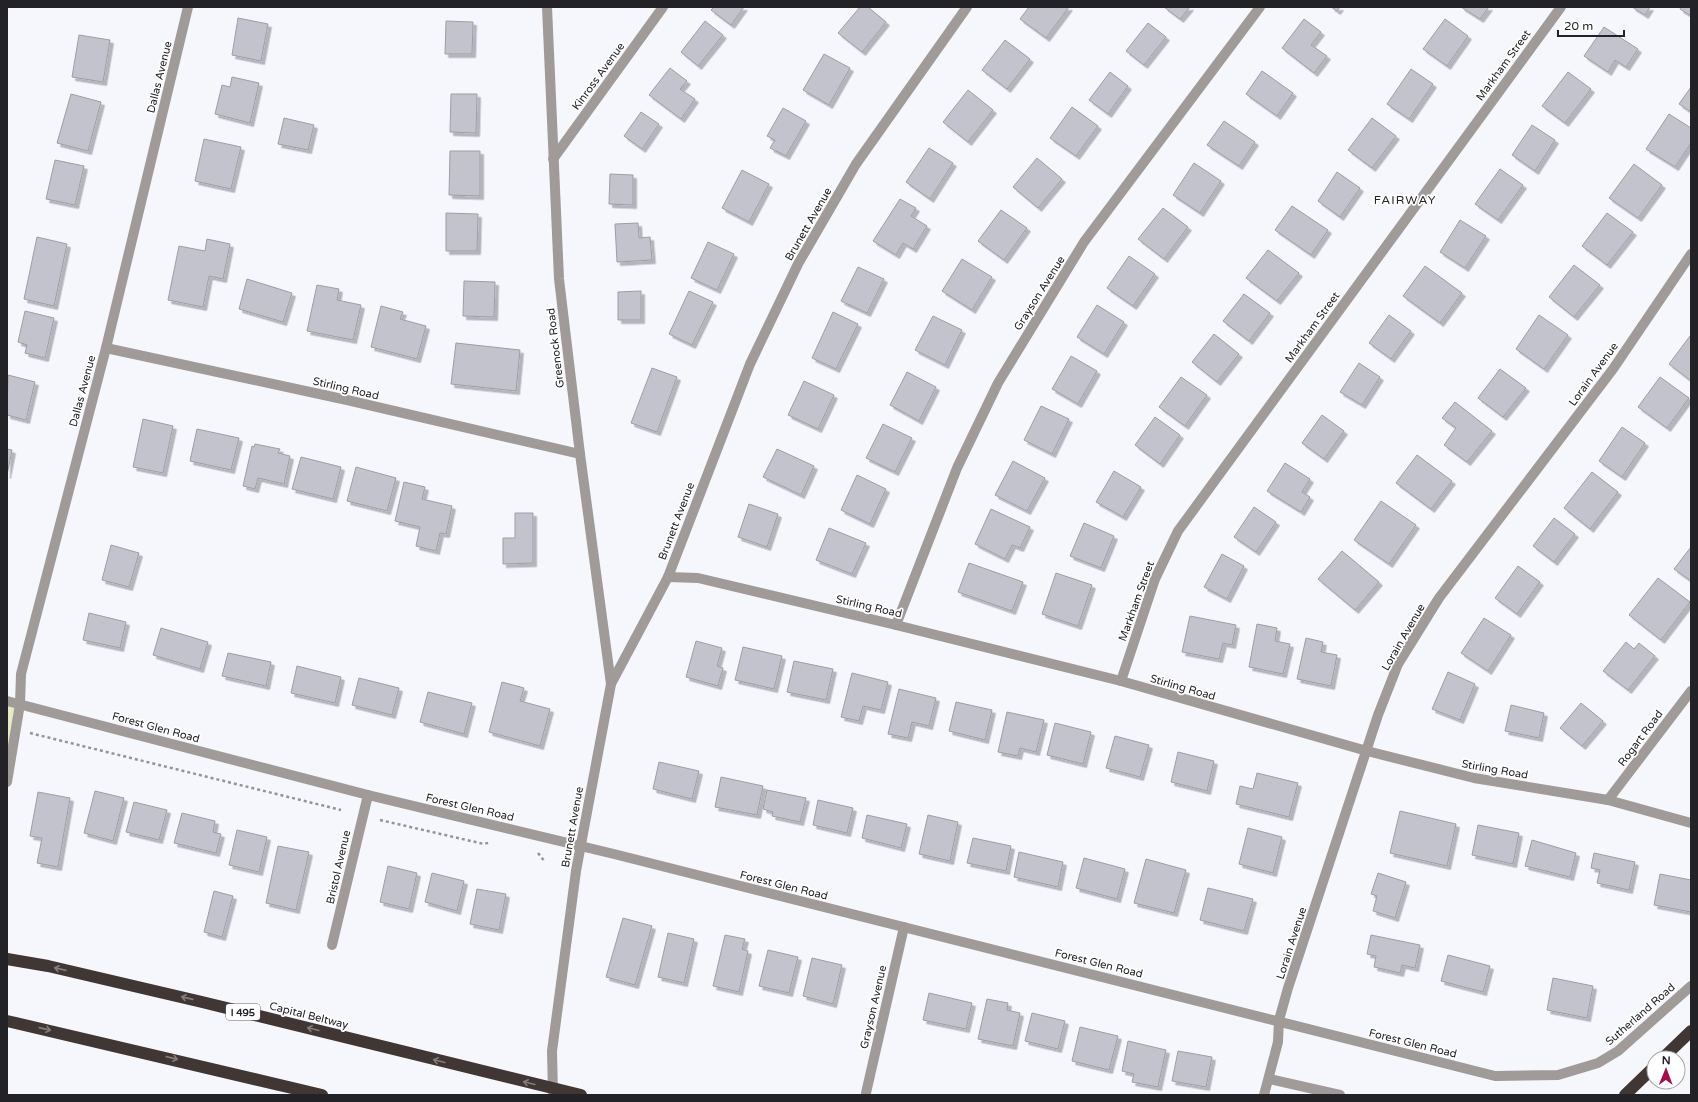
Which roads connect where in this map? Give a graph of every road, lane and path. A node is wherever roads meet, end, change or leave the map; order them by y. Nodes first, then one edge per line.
1 (188, 7) edge
2 (547, 7) edge
3 (663, 7) edge
4 (967, 7) edge
5 (1260, 7) edge
6 (1561, 7) edge
7 (553, 159) junction
8 (1691, 254) edge
9 (106, 348) junction
10 (580, 454) junction
11 (668, 577) junction
12 (896, 624) junction
13 (1121, 681) junction
14 (611, 684) junction
15 (1691, 691) edge
16 (7, 701) edge
17 (20, 704) junction
18 (16, 729) junction
19 (1367, 752) junction
20 (7, 782) edge
21 (368, 795) junction
22 (1608, 800) junction
23 (341, 810) dead end
24 (380, 820) dead end
25 (1691, 823) edge
26 (496, 842) dead end
27 (580, 846) junction
28 (536, 851) dead end
29 (545, 862) dead end
30 (904, 927) junction
31 (332, 946) dead end
32 (7, 958) edge
33 (1691, 986) edge
34 (1278, 1020) junction
35 (7, 1021) edge
36 (1691, 1031) edge
37 (1671, 1050) edge
38 (1558, 1075) joint
39 (1646, 1075) edge
40 (1269, 1080) junction
41 (1316, 1092) edge
42 (866, 1093) dead end
43 (322, 1095) edge
44 (553, 1095) edge
45 (581, 1095) edge
46 (1264, 1095) edge
47 (1340, 1095) edge
48 (1625, 1095) edge

1 - 9 street, Dallas Avenue
2 - 7 street, Greenock Road
3 - 7 street, Kinross Avenue
4 - 11 street, Brunett Avenue
5 - 12 street, Grayson Avenue
6 - 13 street, Markham Street
7 - 10 street, Greenock Road
8 - 19 street, Lorain Avenue
9 - 10 street, Stirling Road
9 - 17 street, Dallas Avenue
10 - 14 street, Greenock Road
11 - 12 street, Stirling Road
11 - 14 street, Brunett Avenue
12 - 13 street, Stirling Road
13 - 19 street, Stirling Road
14 - 27 street, Brunett Avenue
15 - 22 street, Rogart Road
16 - 17 street, Forest Glen Road
17 - 18 street, Dallas Avenue
17 - 21 street, Forest Glen Road
18 - 20 street, Dallas Avenue
18 - 23 path
19 - 22 street, Stirling Road
19 - 34 street, Lorain Avenue
21 - 27 street, Forest Glen Road
21 - 31 street, Bristol Avenue
22 - 25 street, Stirling Road
24 - 26 path
27 - 30 street, Forest Glen Road
27 - 44 street, Brunett Avenue
28 - 29 path
30 - 34 street, Forest Glen Road
30 - 42 street, Grayson Avenue
45 -> 32 highway, Capital Beltway / I 495
33 - 38 street, Sutherland Road
34 - 38 street, Forest Glen Road
34 - 40 street, Lorain Avenue
35 -> 43 highway
36 - 37 highway
39 - 48 highway
40 - 41 street
40 - 46 street, Lorain Avenue
41 - 47 street

